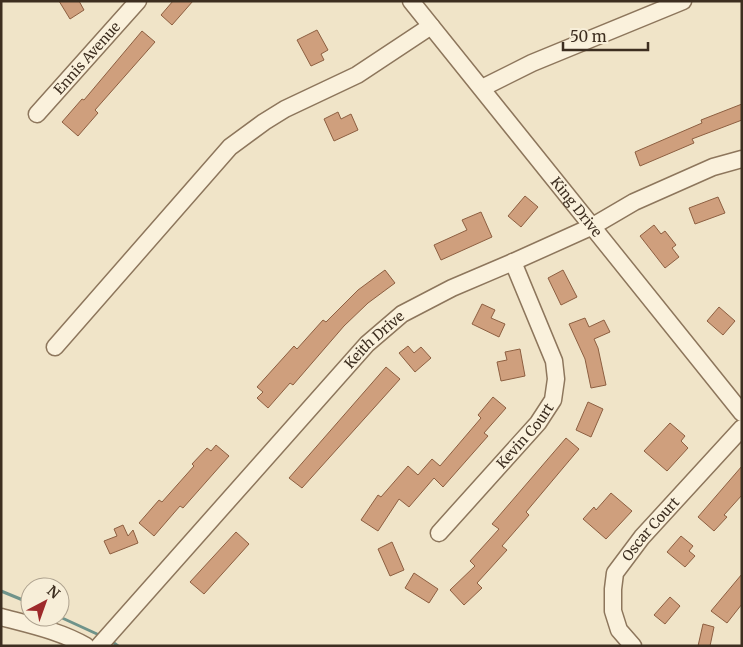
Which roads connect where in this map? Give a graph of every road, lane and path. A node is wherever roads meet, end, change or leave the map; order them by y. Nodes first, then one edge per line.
1 (411, 1) edge
2 (683, 1) edge
3 (134, 2) edge
4 (431, 26) junction
5 (482, 88) junction
6 (37, 114) dead end
7 (741, 163) edge
8 (593, 226) junction
9 (513, 262) junction
10 (55, 347) dead end
11 (742, 413) edge
12 (742, 428) edge
13 (439, 533) dead end
14 (1, 617) edge
15 (86, 646) edge
16 (99, 646) edge
17 (633, 646) edge

1 - 4 street, King Drive
2 - 5 street
3 - 6 street, Ennis Avenue
4 - 5 street, King Drive
4 - 10 street
5 - 8 street, King Drive
7 - 8 street, Keith Drive
8 - 9 street, Keith Drive
8 - 11 street, King Drive
9 - 13 street, Kevin Court
9 - 16 street, Keith Drive
12 - 17 street, Oscar Court
14 - 15 street

